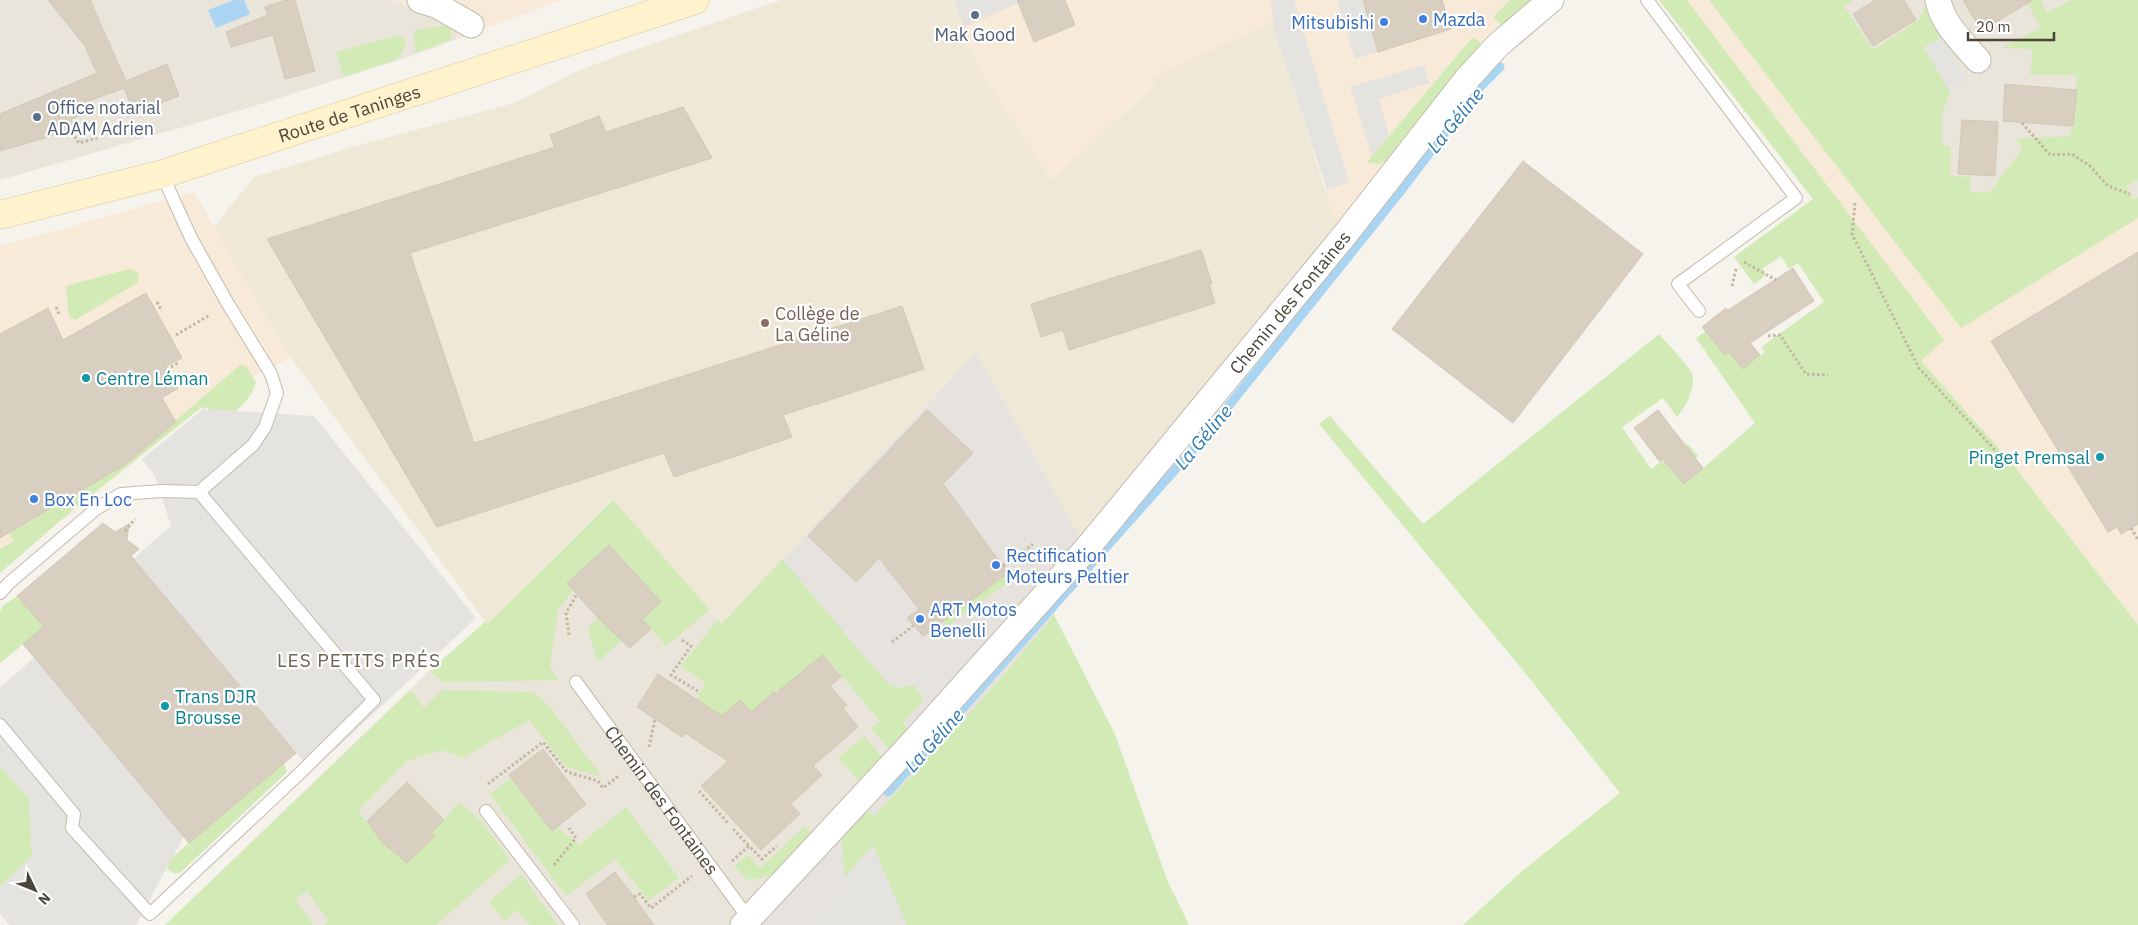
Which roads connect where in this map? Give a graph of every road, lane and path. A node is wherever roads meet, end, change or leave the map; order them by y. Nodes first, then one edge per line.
1 (420, 0) edge
2 (695, 0) edge
3 (1551, 0) edge
4 (1647, 0) edge
5 (1938, 0) edge
6 (471, 25) dead end
7 (1978, 60) dead end
8 (2022, 123) dead end
9 (69, 128) dead end
10 (97, 138) dead end
11 (163, 174) junction
12 (2130, 194) dead end
13 (1855, 204) dead end
14 (0, 216) edge
15 (1776, 280) dead end
16 (1732, 286) dead end
17 (157, 302) dead end
18 (228, 304) junction
19 (56, 307) dead end
20 (162, 311) dead end
21 (1699, 311) dead end
22 (59, 314) dead end
23 (176, 335) dead end
24 (1768, 336) dead end
25 (178, 363) dead end
26 (171, 367) dead end
27 (1828, 375) dead end
28 (2007, 463) dead end
29 (198, 492) junction
30 (135, 519) dead end
31 (2131, 528) dead end
32 (125, 531) dead end
33 (2138, 540) edge
34 (1033, 544) dead end
35 (1003, 566) dead end
36 (0, 593) edge
37 (577, 594) dead end
38 (913, 626) dead end
39 (569, 635) dead end
40 (682, 640) dead end
41 (892, 642) dead end
42 (576, 682) dead end
43 (698, 691) dead end
44 (0, 725) edge
45 (635, 764) junction
46 (567, 772) junction
47 (563, 775) dead end
48 (488, 784) dead end
49 (700, 791) dead end
50 (486, 811) dead end
51 (728, 823) dead end
52 (569, 828) dead end
53 (733, 829) dead end
54 (782, 840) dead end
55 (749, 846) junction
56 (712, 868) junction
57 (550, 870) dead end
58 (634, 897) dead end
59 (746, 922) edge
60 (573, 925) edge

1 - 6 street
2 - 11 main road, Route de Taninges
3 - 59 street, Chemin des Fontaines
4 - 21 lane
5 - 7 street
8 - 12 path
9 - 10 path
11 - 14 main road, Route de Taninges
11 - 18 lane
13 - 28 path
15 - 16 path
17 - 20 path
18 - 23 path
18 - 29 lane
19 - 22 path
24 - 27 path
25 - 26 path
29 - 36 lane
29 - 44 lane
30 - 32 path
31 - 33 path
34 - 35 path
37 - 39 path
38 - 41 path
40 - 43 path
42 - 45 lane, Chemin des Fontaines
45 - 46 path
45 - 56 lane, Chemin des Fontaines
46 - 47 path
46 - 48 path
49 - 51 path
50 - 60 lane
52 - 57 path
53 - 55 path
54 - 55 path
55 - 56 path
56 - 58 path
56 - 59 lane, Chemin des Fontaines

